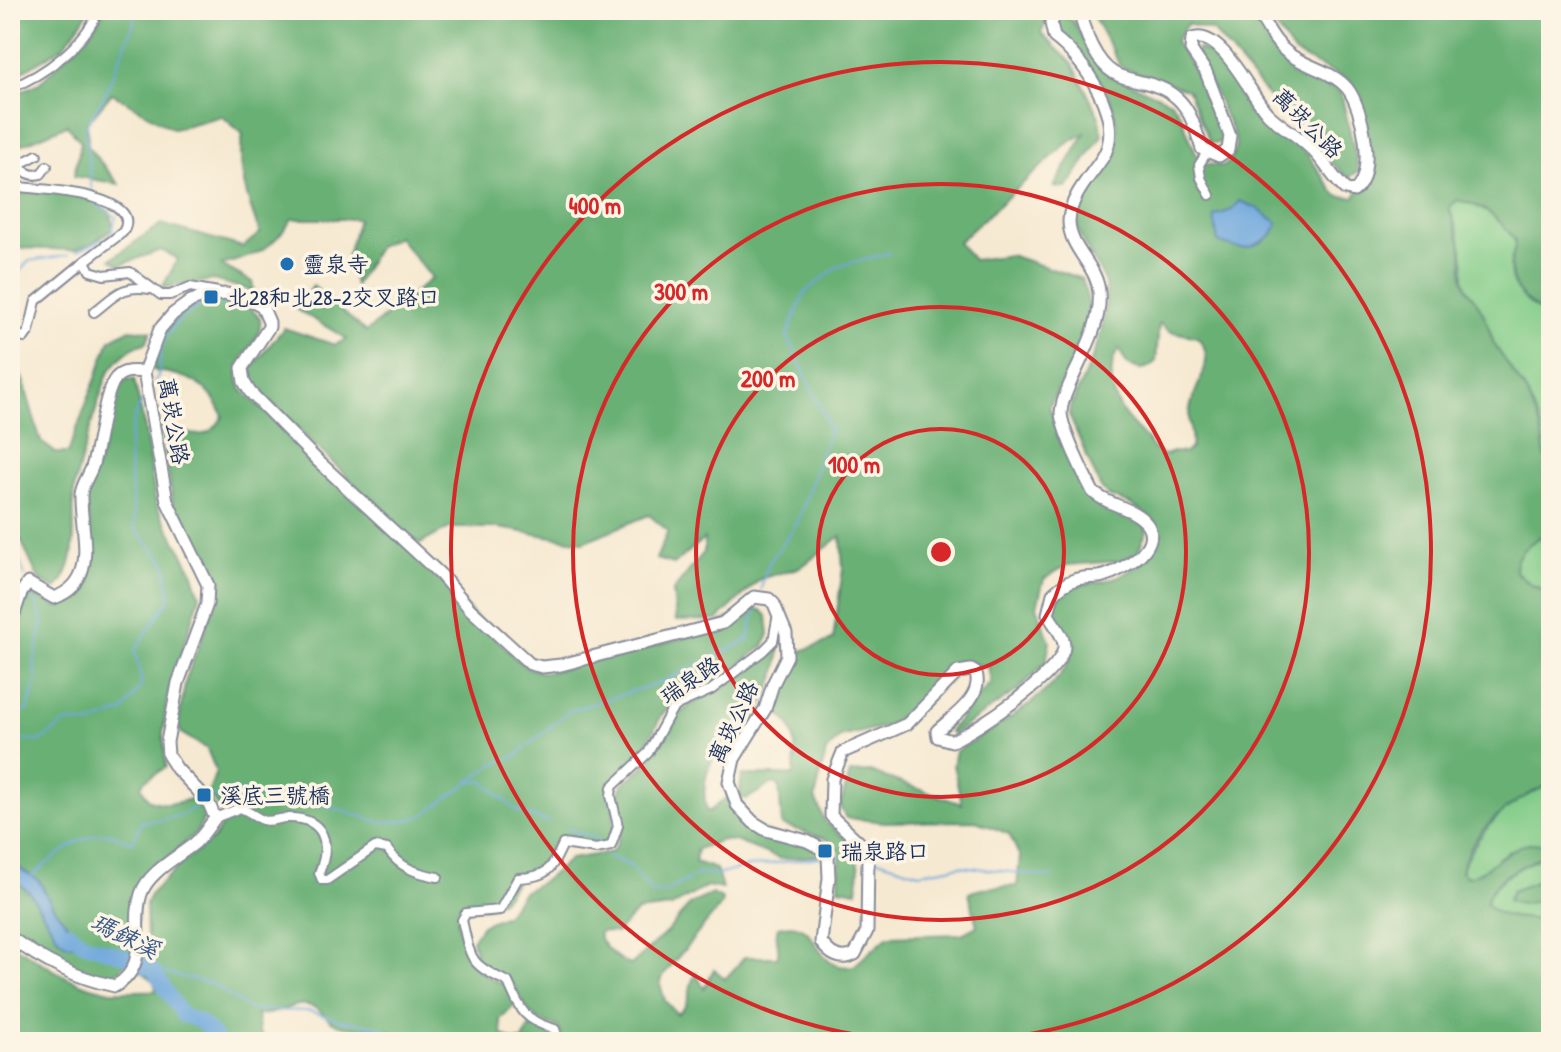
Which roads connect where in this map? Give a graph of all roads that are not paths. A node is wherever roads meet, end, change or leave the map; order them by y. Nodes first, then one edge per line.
1 (99, 10) edge
2 (1256, 10) edge
3 (10, 88) edge
4 (1207, 152) junction
5 (37, 155) dead end
6 (18, 165) junction
7 (47, 166) dead end
8 (10, 173) edge
9 (10, 181) edge
10 (1210, 195) dead end
11 (85, 261) junction
12 (151, 289) junction
13 (227, 294) junction
14 (94, 312) dead end
15 (10, 330) edge
16 (144, 372) junction
17 (778, 614) junction
18 (10, 626) edge
19 (215, 818) junction
20 (438, 877) dead end
21 (10, 937) edge
22 (559, 1042) edge

1 - 3 street
2 - 4 street, 萬崁公路
4 - 10 street
4 - 17 street, 萬崁公路
5 - 6 street
6 - 7 street
6 - 8 street
9 - 11 street
11 - 12 street
11 - 15 street
12 - 13 street
12 - 14 street
13 - 16 street, 萬崁公路
13 - 17 street
16 - 18 street
16 - 19 street, 萬崁公路
17 - 22 street, 瑞泉路
19 - 20 street
19 - 21 street

